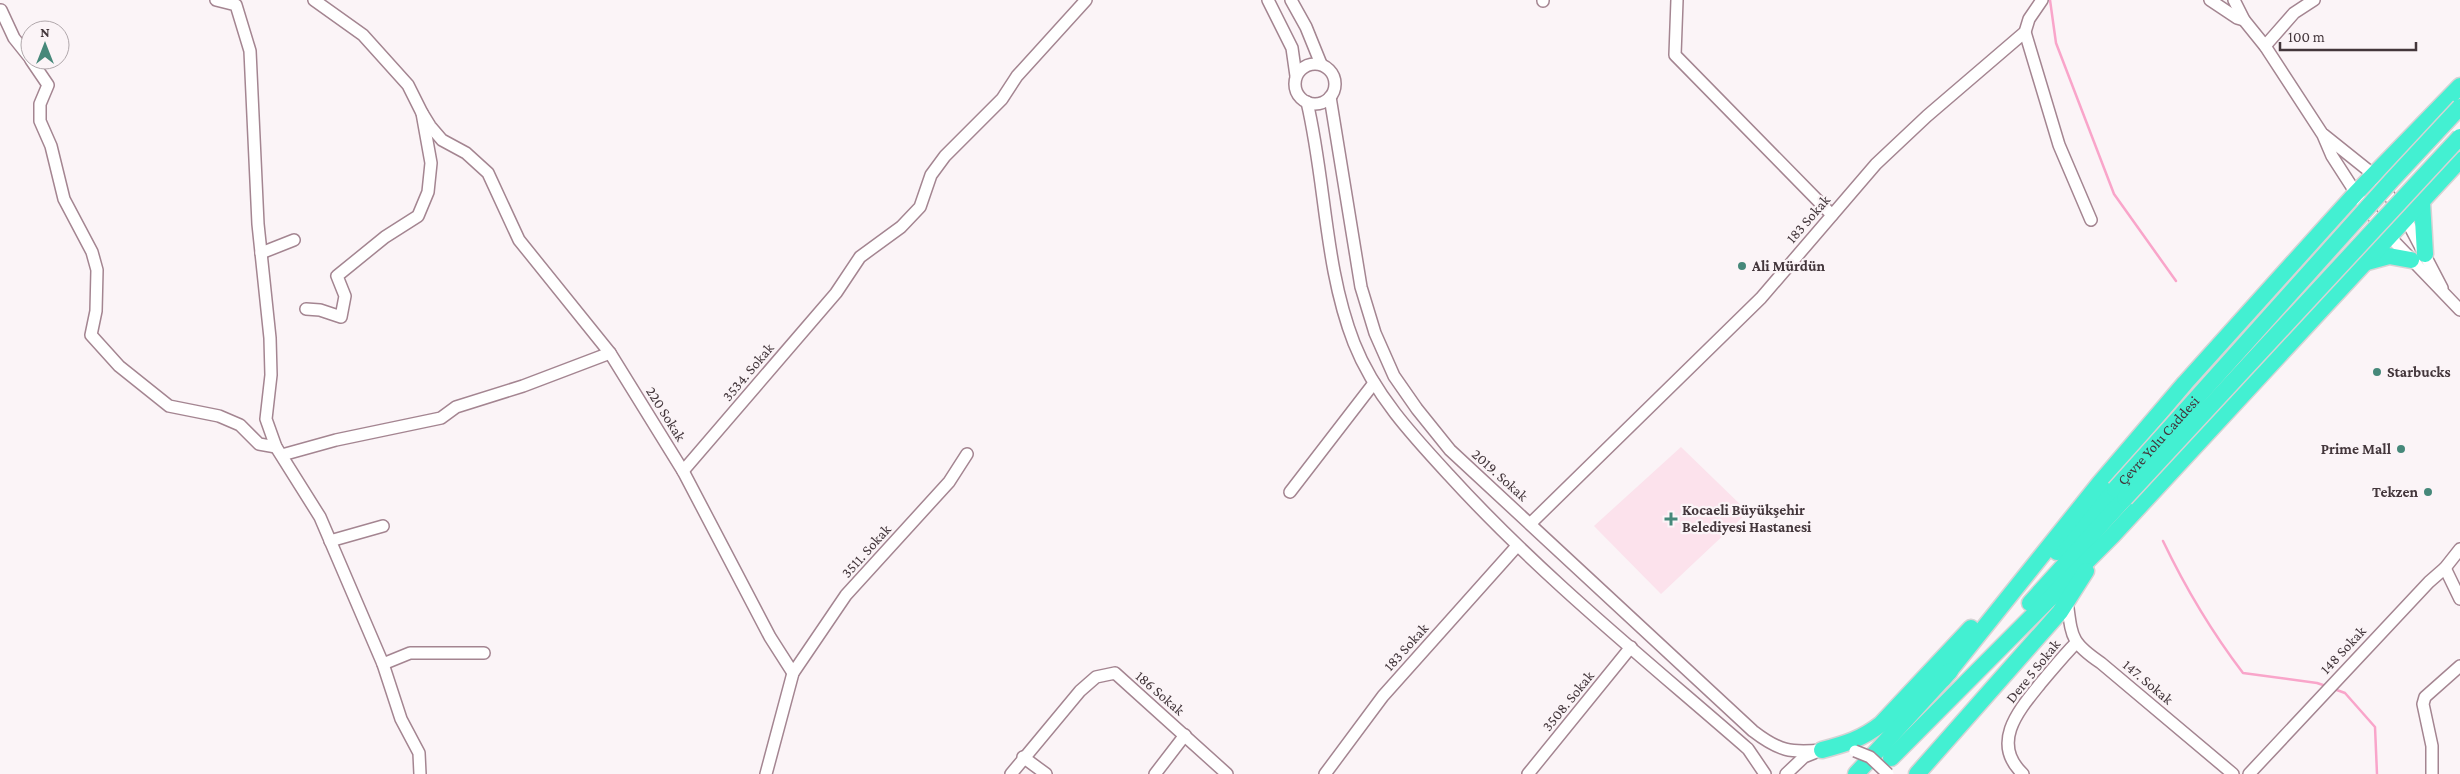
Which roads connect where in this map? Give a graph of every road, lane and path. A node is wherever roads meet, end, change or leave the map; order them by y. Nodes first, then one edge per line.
1 (216, 0) edge
2 (314, 0) edge
3 (1086, 0) edge
4 (1268, 0) edge
5 (1291, 0) edge
6 (1676, 0) edge
7 (2042, 0) edge
8 (2210, 0) edge
9 (2234, 0) edge
10 (2293, 0) edge
11 (2314, 0) edge
12 (238, 2) edge
13 (1, 7) edge
14 (2294, 13) junction
15 (2244, 20) junction
16 (2025, 32) junction
17 (20, 45) edge
18 (2265, 46) junction
19 (1321, 64) junction
20 (38, 70) edge
21 (1296, 76) junction
22 (2460, 86) edge
23 (1330, 96) junction
24 (1307, 102) junction
25 (2460, 108) edge
26 (422, 113) junction
27 (2323, 135) junction
28 (2460, 137) edge
29 (2460, 160) edge
30 (2374, 176) junction
31 (2356, 193) junction
32 (2422, 202) junction
33 (1832, 215) junction
34 (2406, 219) junction
35 (2091, 220) dead end
36 (2390, 237) junction
37 (294, 240) dead end
38 (261, 253) junction
39 (2418, 257) junction
40 (2367, 262) junction
41 (306, 309) dead end
42 (2460, 310) edge
43 (610, 352) junction
44 (1374, 383) junction
45 (279, 451) junction
46 (967, 454) dead end
47 (683, 471) junction
48 (1290, 492) dead end
49 (2120, 493) junction
50 (1531, 523) junction
51 (383, 526) dead end
52 (330, 541) junction
53 (2102, 545) junction
54 (1517, 546) junction
55 (2460, 549) edge
56 (2041, 557) junction
57 (2445, 568) junction
58 (2460, 599) edge
59 (2067, 601) junction
60 (2076, 643) junction
61 (1632, 647) junction
62 (484, 653) dead end
63 (383, 664) junction
64 (2460, 666) edge
65 (793, 673) junction
66 (1943, 678) junction
67 (1185, 735) junction
68 (1822, 750) junction
69 (1023, 758) junction
70 (1891, 758) junction
71 (420, 774) edge
72 (766, 774) edge
73 (1011, 774) edge
74 (1046, 774) edge
75 (1155, 774) edge
76 (1227, 774) edge
77 (1325, 774) edge
78 (1528, 774) edge
79 (1765, 774) edge
80 (1786, 774) edge
81 (1856, 774) edge
82 (1877, 774) edge
83 (1888, 774) edge
84 (1917, 774) edge
85 (2023, 774) edge
86 (2233, 774) edge
87 (2249, 774) edge
88 (2432, 774) edge

1 - 12 street
2 - 26 street
3 - 47 street, 3534. Sokak
4 - 21 street
5 - 19 street, 2019. Sokak
6 - 33 street
7 - 16 street, 183 Sokak
8 - 15 street
9 - 15 street
10 - 14 street
11 - 14 street
12 - 38 street
13 - 17 street
14 - 18 street
15 - 18 street
16 - 33 street, 183 Sokak
16 - 35 street
18 - 27 street
19 - 21 street
19 - 23 street, 2019. Sokak
20 - 45 street
21 - 24 street
22 - 30 highway
23 - 24 street
23 - 50 street, 2019. Sokak
24 - 44 street
25 - 49 highway, Çevre Yolu Caddesi, bridge
26 - 41 street
26 - 43 street, 220 Sokak
27 - 30 street
27 - 31 street
28 - 49 highway, Çevre Yolu Caddesi, bridge
29 - 32 highway
30 - 31 highway
30 - 34 street
31 - 36 street
31 - 56 highway
32 - 34 highway
32 - 39 highway
33 - 50 street, 183 Sokak
34 - 36 highway
34 - 39 street
36 - 39 street
36 - 40 highway
37 - 38 street
38 - 45 street
39 - 40 highway
39 - 42 street
40 - 53 highway
43 - 45 street
43 - 47 street, 220 Sokak
44 - 48 street
44 - 54 street
45 - 52 street
46 - 65 street, 3511. Sokak
47 - 65 street, 220 Sokak
49 - 66 highway, Çevre Yolu Caddesi
49 - 70 highway, Çevre Yolu Caddesi
50 - 68 street, 2019. Sokak
51 - 52 street
52 - 63 street
53 - 59 highway
53 - 70 highway
54 - 61 street
54 - 77 street, 183 Sokak
55 - 57 street, 148 Sokak
56 - 66 highway
56 - 68 highway
57 - 58 street
57 - 87 street, 148 Sokak
59 - 60 street
59 - 84 highway
60 - 85 street, Dere 5 Sokak
60 - 86 street, 147. Sokak
61 - 78 street, 3508. Sokak
61 - 79 street
62 - 63 street
63 - 71 street
64 - 88 street
65 - 72 street
66 - 81 highway, Çevre Yolu Caddesi
67 - 69 street, 186 Sokak
67 - 75 street
67 - 76 street, 186 Sokak
68 - 80 street
68 - 83 street, 2019. Sokak, bridge
69 - 73 street, 186 Sokak
69 - 74 street
70 - 82 highway, Çevre Yolu Caddesi

